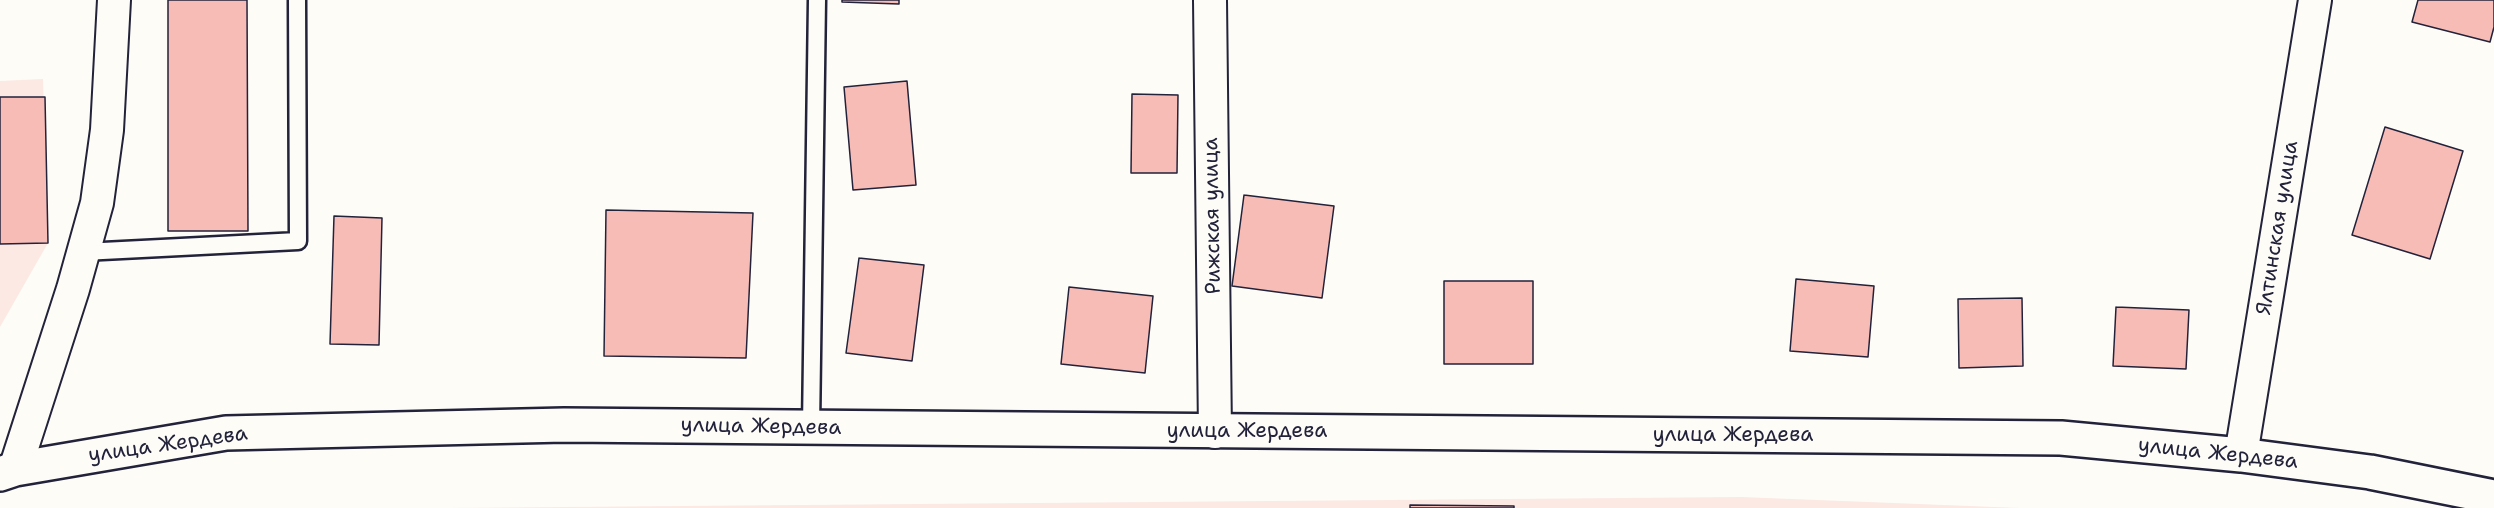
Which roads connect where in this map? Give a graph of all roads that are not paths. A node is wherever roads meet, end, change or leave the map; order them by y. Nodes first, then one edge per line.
1 (114, 0) edge
2 (297, 0) edge
3 (817, 0) edge
4 (1210, 0) edge
5 (2314, 0) edge
6 (83, 252) junction
7 (811, 428) junction
8 (1215, 432) junction
9 (2241, 455) junction
10 (7, 471) edge
11 (2494, 497) edge

1 - 6 street
2 - 6 lane
3 - 7 lane
4 - 8 street, Рижская улица
5 - 9 street, Ялтинская улица
6 - 10 street
7 - 8 main road, улица Жердева
7 - 10 main road, улица Жердева
8 - 9 main road, улица Жердева
9 - 11 main road, улица Жердева

